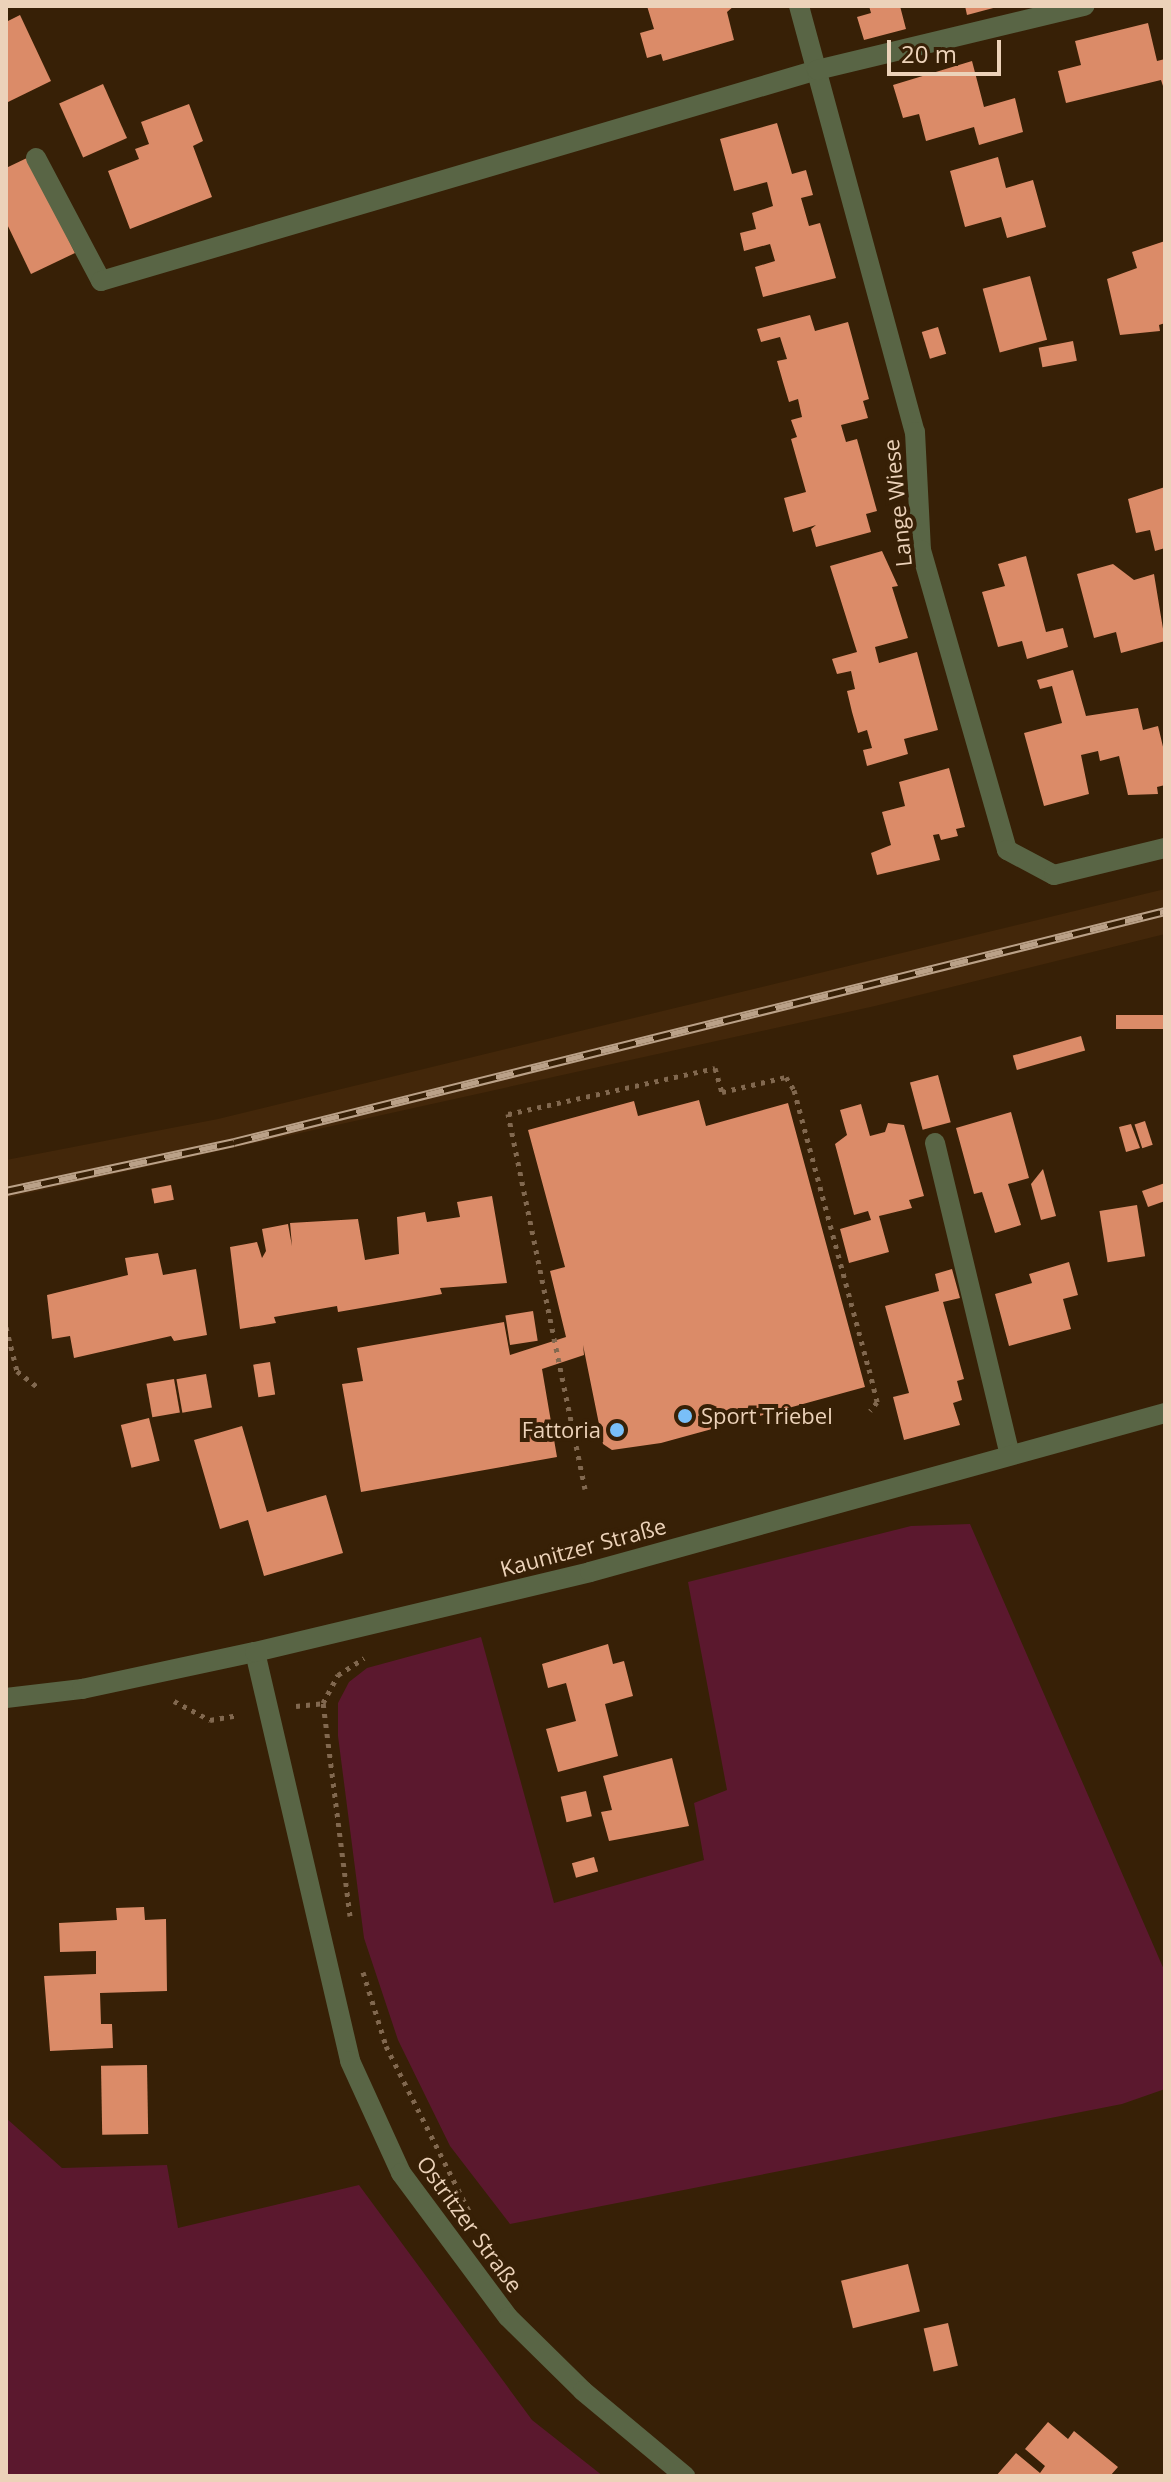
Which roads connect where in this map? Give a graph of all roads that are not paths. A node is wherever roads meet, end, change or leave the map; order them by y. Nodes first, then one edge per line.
1 (799, 6) edge
2 (1084, 6) edge
3 (817, 70) junction
4 (36, 158) dead end
5 (1165, 848) edge
6 (935, 1143) dead end
7 (1165, 1413) edge
8 (1010, 1455) junction
9 (255, 1652) junction
10 (6, 1698) edge
11 (685, 2476) edge

1 - 3 street, Lange Wiese
2 - 3 street
3 - 4 street
3 - 5 street, Lange Wiese
6 - 8 street
7 - 8 street, Kaunitzer Straße
8 - 9 street, Kaunitzer Straße
9 - 10 street, Kaunitzer Straße
9 - 11 street, Ostritzer Straße

